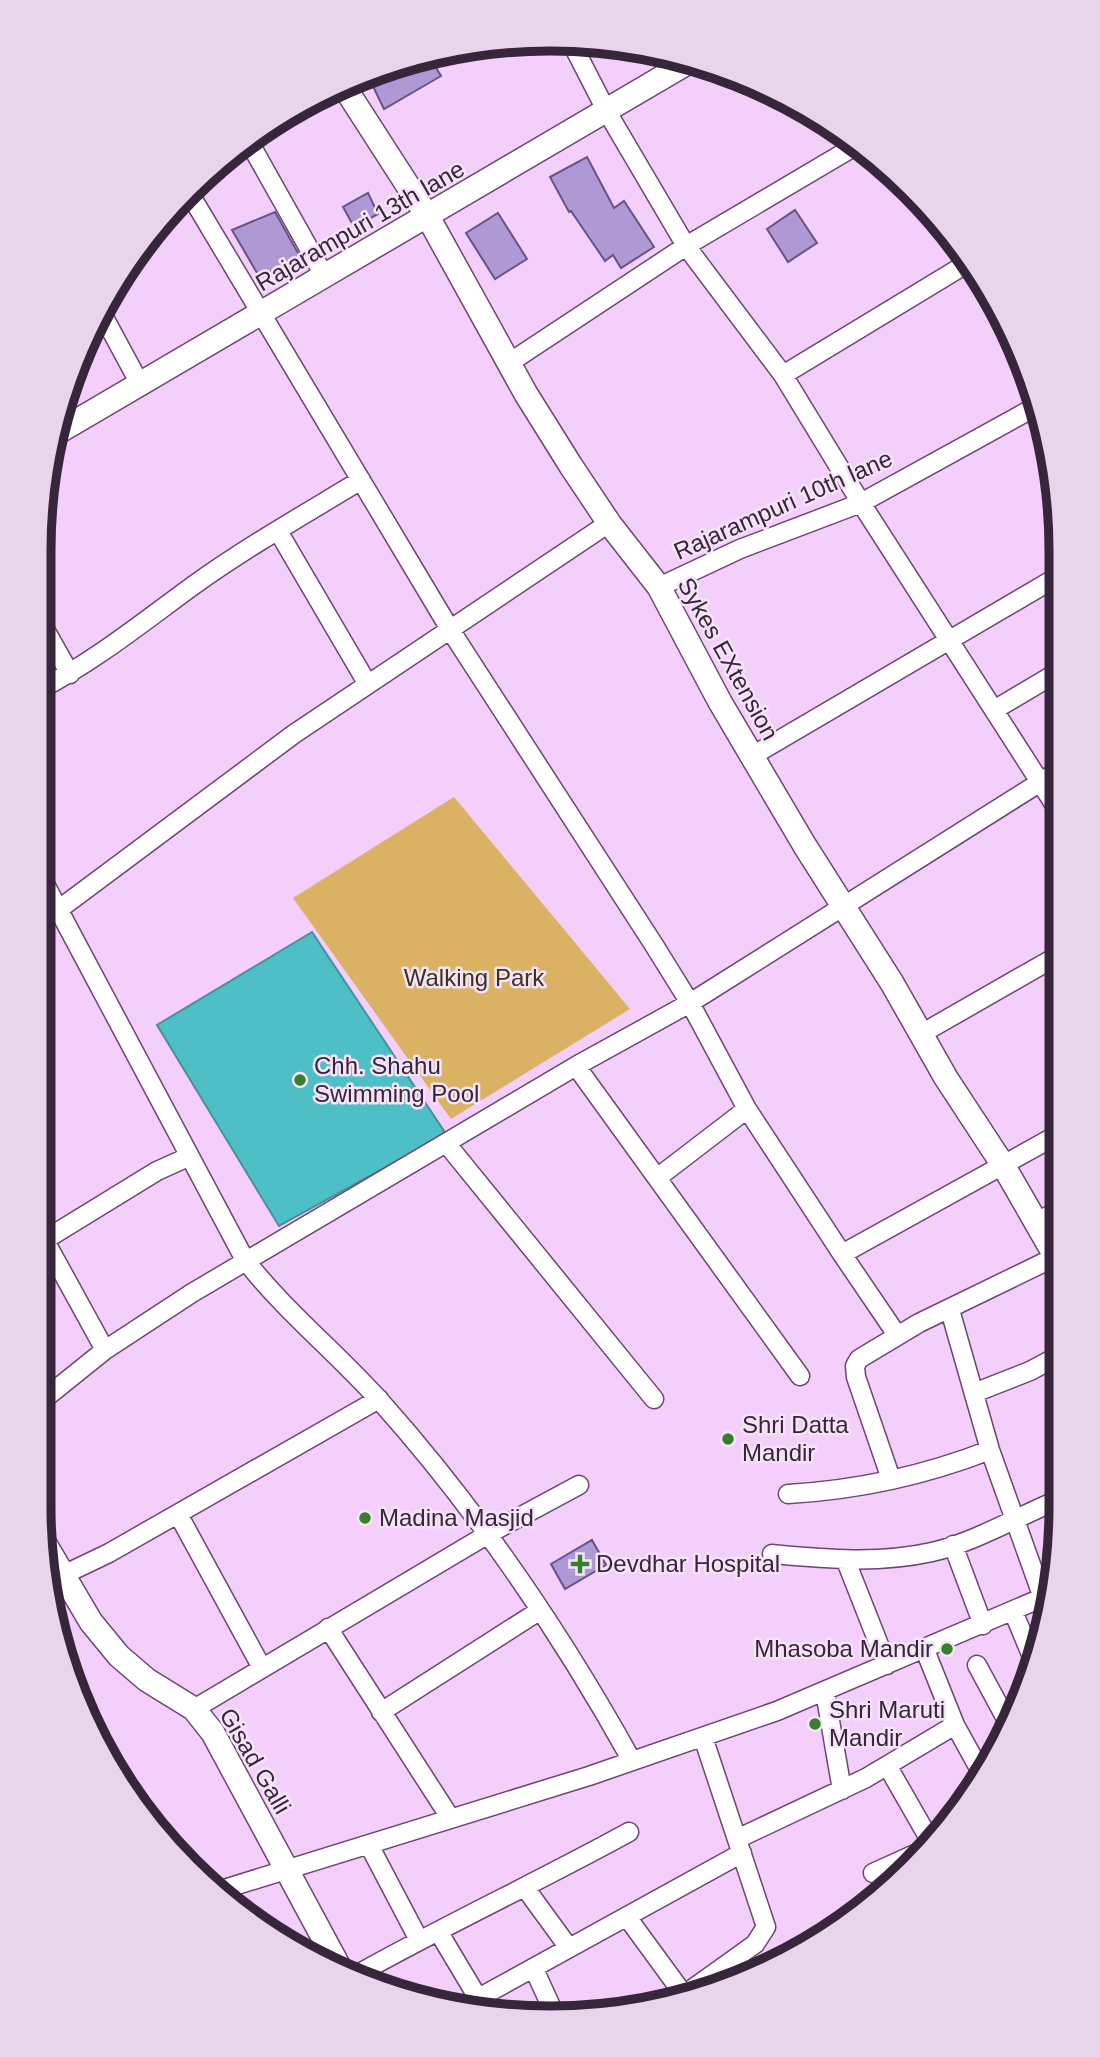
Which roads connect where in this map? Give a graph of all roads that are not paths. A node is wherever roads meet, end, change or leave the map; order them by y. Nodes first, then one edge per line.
1 (576, 52) edge
2 (678, 68) edge
3 (349, 94) edge
4 (606, 110) junction
5 (253, 149) edge
6 (848, 150) edge
7 (194, 201) edge
8 (428, 217) junction
9 (687, 246) junction
10 (961, 267) edge
11 (325, 277) junction
12 (262, 314) junction
13 (106, 321) edge
14 (509, 363) junction
15 (783, 375) junction
16 (140, 384) junction
17 (1029, 410) edge
18 (66, 427) edge
19 (360, 480) junction
20 (861, 503) junction
21 (609, 523) junction
22 (278, 531) junction
23 (1049, 582) edge
24 (659, 587) junction
25 (451, 631) junction
26 (51, 639) edge
27 (949, 640) junction
28 (70, 674) junction
29 (1049, 677) edge
30 (368, 683) junction
31 (51, 684) edge
32 (994, 710) junction
33 (752, 756) junction
34 (1049, 776) edge
35 (1040, 782) junction
36 (1049, 796) edge
37 (51, 896) edge
38 (844, 906) junction
39 (58, 910) junction
40 (1049, 961) edge
41 (690, 1003) junction
42 (921, 1034) junction
43 (576, 1066) junction
44 (747, 1109) junction
45 (1049, 1140) edge
46 (446, 1143) junction
47 (188, 1157) junction
48 (1003, 1165) junction
49 (657, 1178) junction
50 (1049, 1215) edge
51 (1035, 1222) junction
52 (51, 1229) edge
53 (1049, 1245) edge
54 (51, 1253) edge
55 (842, 1254) junction
56 (246, 1260) junction
57 (1049, 1264) edge
58 (950, 1310) junction
59 (897, 1335) junction
60 (105, 1350) junction
61 (1049, 1361) edge
62 (800, 1376) dead end
63 (974, 1393) junction
64 (51, 1394) edge
65 (379, 1399) junction
66 (654, 1399) dead end
67 (990, 1450) junction
68 (891, 1479) junction
69 (579, 1485) dead end
70 (788, 1494) dead end
71 (1049, 1504) edge
72 (178, 1514) junction
73 (1015, 1518) junction
74 (490, 1533) junction
75 (953, 1545) junction
76 (772, 1554) dead end
77 (846, 1561) junction
78 (54, 1562) edge
79 (61, 1576) junction
80 (1043, 1586) edge
81 (1041, 1599) edge
82 (539, 1611) junction
83 (1013, 1611) junction
84 (983, 1625) junction
85 (328, 1628) junction
86 (1028, 1648) edge
87 (925, 1650) junction
88 (887, 1665) junction
89 (977, 1665) dead end
90 (262, 1668) junction
91 (825, 1692) junction
92 (194, 1709) junction
93 (381, 1712) junction
94 (1004, 1715) edge
95 (955, 1725) junction
96 (703, 1737) junction
97 (632, 1761) junction
98 (977, 1765) edge
99 (888, 1767) junction
100 (842, 1790) junction
101 (451, 1819) junction
102 (629, 1832) dead end
103 (927, 1834) edge
104 (369, 1845) junction
105 (740, 1846) junction
106 (904, 1859) edge
107 (286, 1871) junction
108 (873, 1873) dead end
109 (228, 1888) edge
110 (526, 1889) junction
111 (627, 1917) junction
112 (438, 1931) junction
113 (419, 1940) junction
114 (569, 1948) junction
115 (334, 1957) edge
116 (534, 1969) junction
117 (365, 1970) edge
118 (701, 1983) edge
119 (674, 1990) edge
120 (470, 2000) edge
121 (474, 2000) edge
122 (551, 2006) edge

1 - 4 street
2 - 4 street, Rajarampuri 13th lane
3 - 8 street, Sykes EXtension
4 - 8 street, Rajarampuri 13th lane
4 - 9 street
5 - 11 street
6 - 9 street
7 - 12 street
8 - 11 street, Rajarampuri 13th lane
8 - 14 street, Sykes EXtension
9 - 14 street
9 - 15 street
10 - 15 street
11 - 12 street, Rajarampuri 13th lane
12 - 16 street, Rajarampuri 13th lane
12 - 19 street
13 - 16 street
14 - 21 street, Sykes EXtension
15 - 20 street
16 - 18 street, Rajarampuri 13th lane
17 - 20 street, Rajarampuri 10th lane
19 - 22 street
19 - 25 street
20 - 24 street, Rajarampuri 10th lane
20 - 27 street
21 - 24 street, Sykes EXtension
21 - 25 street
22 - 28 street
22 - 30 street
23 - 27 street
24 - 33 street, Sykes EXtension
25 - 30 street
25 - 41 street
26 - 28 street
27 - 32 street
27 - 33 street
28 - 31 street
29 - 32 street
30 - 39 street
32 - 35 street
33 - 38 street, Sykes EXtension
34 - 35 street
35 - 36 street
35 - 38 street
37 - 39 street
38 - 41 street
38 - 42 street, Sykes EXtension
39 - 47 street
40 - 42 street
41 - 43 street
41 - 44 street
42 - 48 street, Sykes EXtension
43 - 46 street
43 - 49 street
44 - 49 street
44 - 55 street
45 - 48 street
46 - 56 street
46 - 66 street
47 - 52 street
47 - 56 street
48 - 51 street, Sykes EXtension
48 - 55 street
49 - 62 street
50 - 51 street
51 - 53 street, Sykes EXtension
54 - 60 street
55 - 59 street
56 - 60 street
56 - 65 street
57 - 58 street
58 - 59 street
58 - 63 street
59 - 68 street
60 - 64 street
61 - 63 street
63 - 67 street
65 - 72 street
65 - 74 street
67 - 68 street
67 - 73 street
68 - 70 street
69 - 74 street
71 - 73 street
72 - 79 street
72 - 90 street
73 - 75 street
73 - 80 street
74 - 82 street
74 - 85 street
75 - 77 street
75 - 84 street
76 - 77 street
77 - 88 street
78 - 79 street, Gisad Galli
79 - 92 street, Gisad Galli
81 - 83 street
82 - 93 street
82 - 97 street
83 - 84 street
83 - 86 street
84 - 87 street
85 - 90 street
85 - 93 street
87 - 88 street
87 - 95 street
88 - 91 street
89 - 94 street
90 - 92 street
91 - 96 street
91 - 100 street
92 - 107 street, Gisad Galli
93 - 101 street
95 - 98 street
95 - 99 street
96 - 97 street
96 - 105 street
97 - 101 street
99 - 100 street
99 - 103 street
100 - 105 street
101 - 104 street
102 - 110 street
104 - 107 street
104 - 113 street
105 - 111 street
105 - 118 street
106 - 108 street
107 - 109 street
107 - 115 street, Gisad Galli
110 - 112 street
110 - 114 street
111 - 114 street
111 - 119 street
112 - 113 street
112 - 120 street
113 - 117 street
114 - 116 street
116 - 121 street
116 - 122 street

